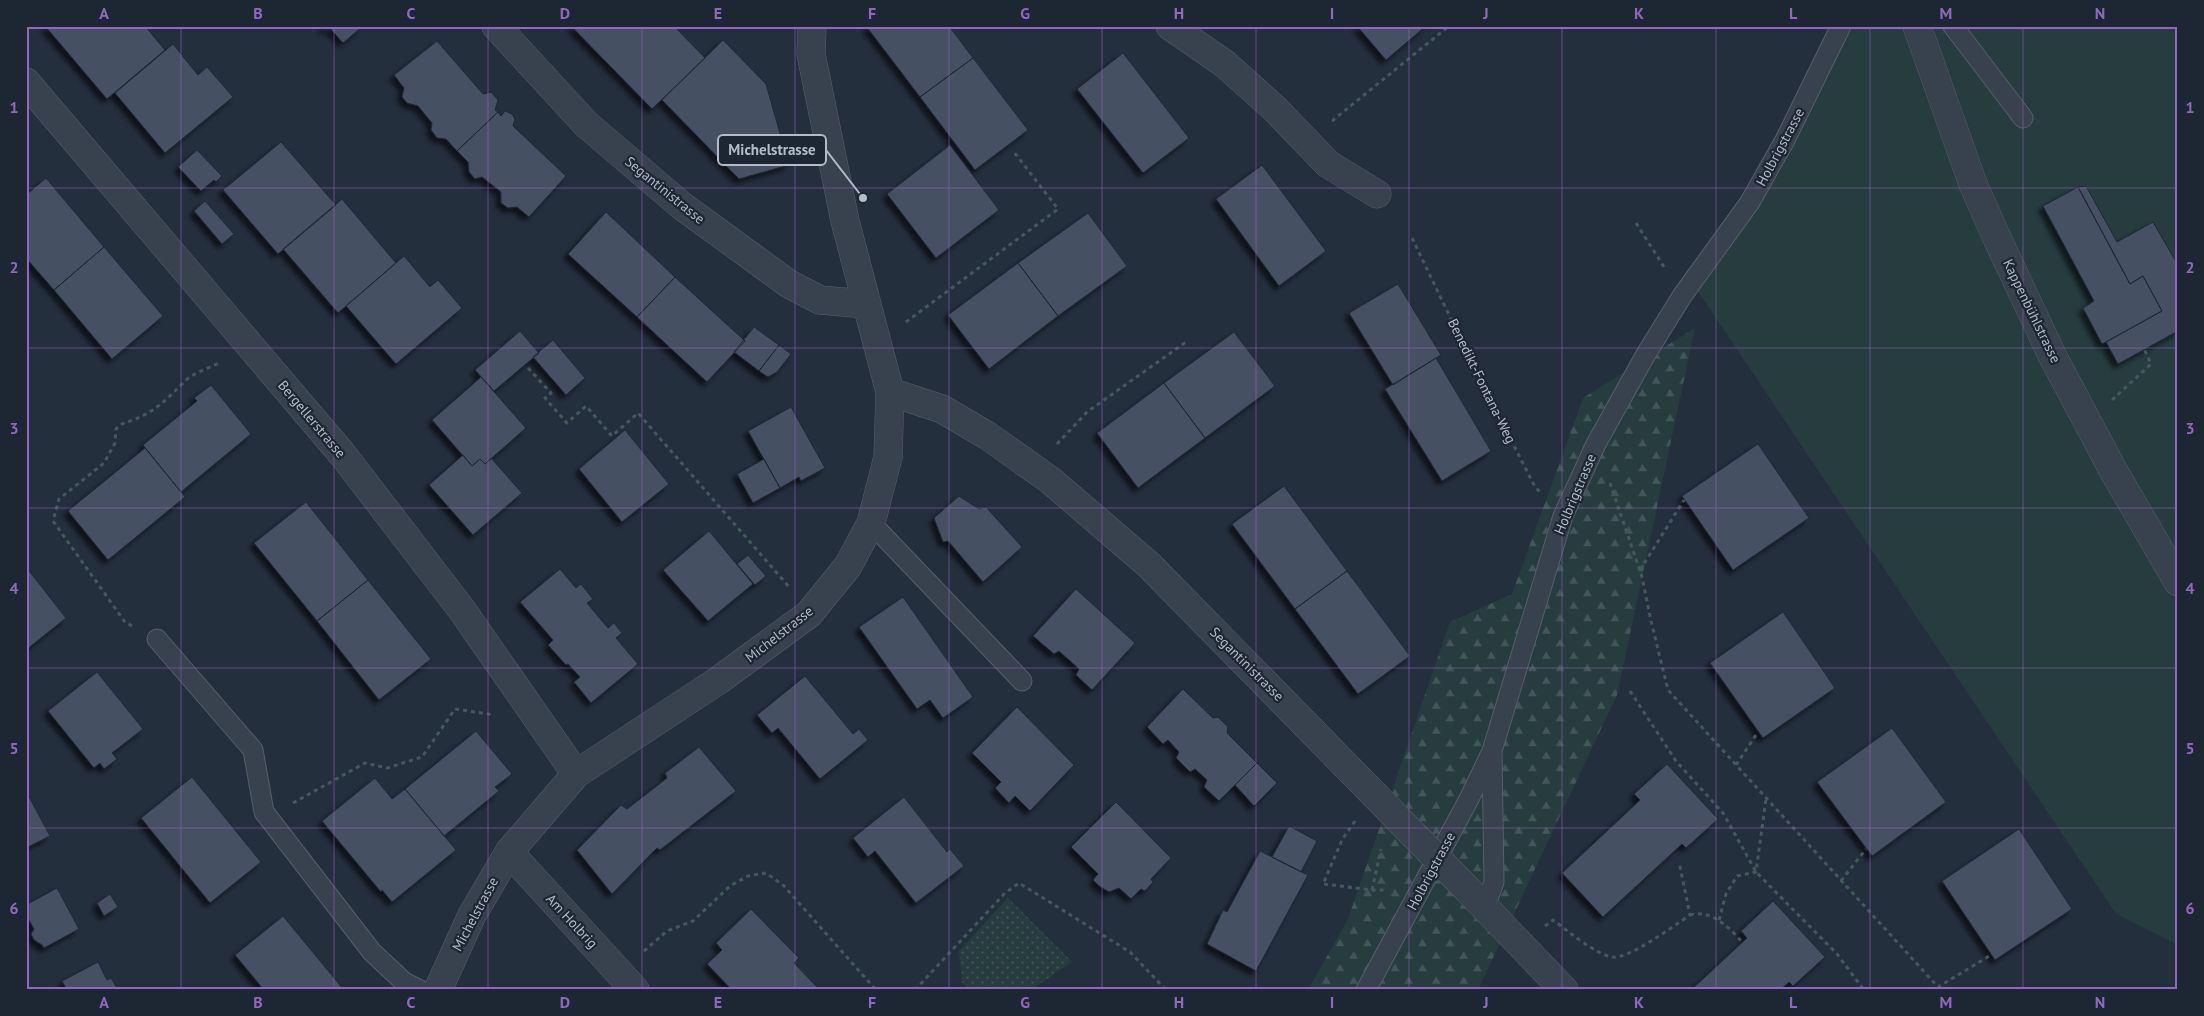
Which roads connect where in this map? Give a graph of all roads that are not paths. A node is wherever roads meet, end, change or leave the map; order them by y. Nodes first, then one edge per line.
1 (496, 26) edge
2 (812, 26) edge
3 (1170, 26) edge
4 (1841, 26) edge
5 (1917, 26) edge
6 (1953, 26) edge
7 (26, 82) edge
8 (2023, 118) dead end
9 (1377, 194) dead end
10 (866, 304) junction
11 (890, 392) junction
12 (871, 523) junction
13 (2178, 582) edge
14 (157, 639) road end
15 (1022, 681) dead end
16 (1492, 751) junction
17 (576, 774) junction
18 (509, 852) junction
19 (1477, 899) junction
20 (420, 990) edge
21 (438, 990) edge
22 (635, 990) edge
23 (1366, 990) edge
24 (1564, 990) edge

1 - 10 street, Segantinistrasse
2 - 10 street, Michelstrasse
3 - 9 street
4 - 16 lane, Holbrigstrasse
5 - 13 street, Kappenbühlstrasse
6 - 8 lane
7 - 17 street, Bergellerstrasse
10 - 11 street, Michelstrasse
11 - 12 street, Michelstrasse
11 - 19 street, Segantinistrasse, bridge
12 - 15 lane
12 - 17 street, Michelstrasse
14 - 20 lane
16 - 19 lane
16 - 23 lane, Holbrigstrasse
17 - 18 street, Michelstrasse
18 - 21 street, Michelstrasse
18 - 22 street, Am Holbrig
19 - 24 street, Segantinistrasse

